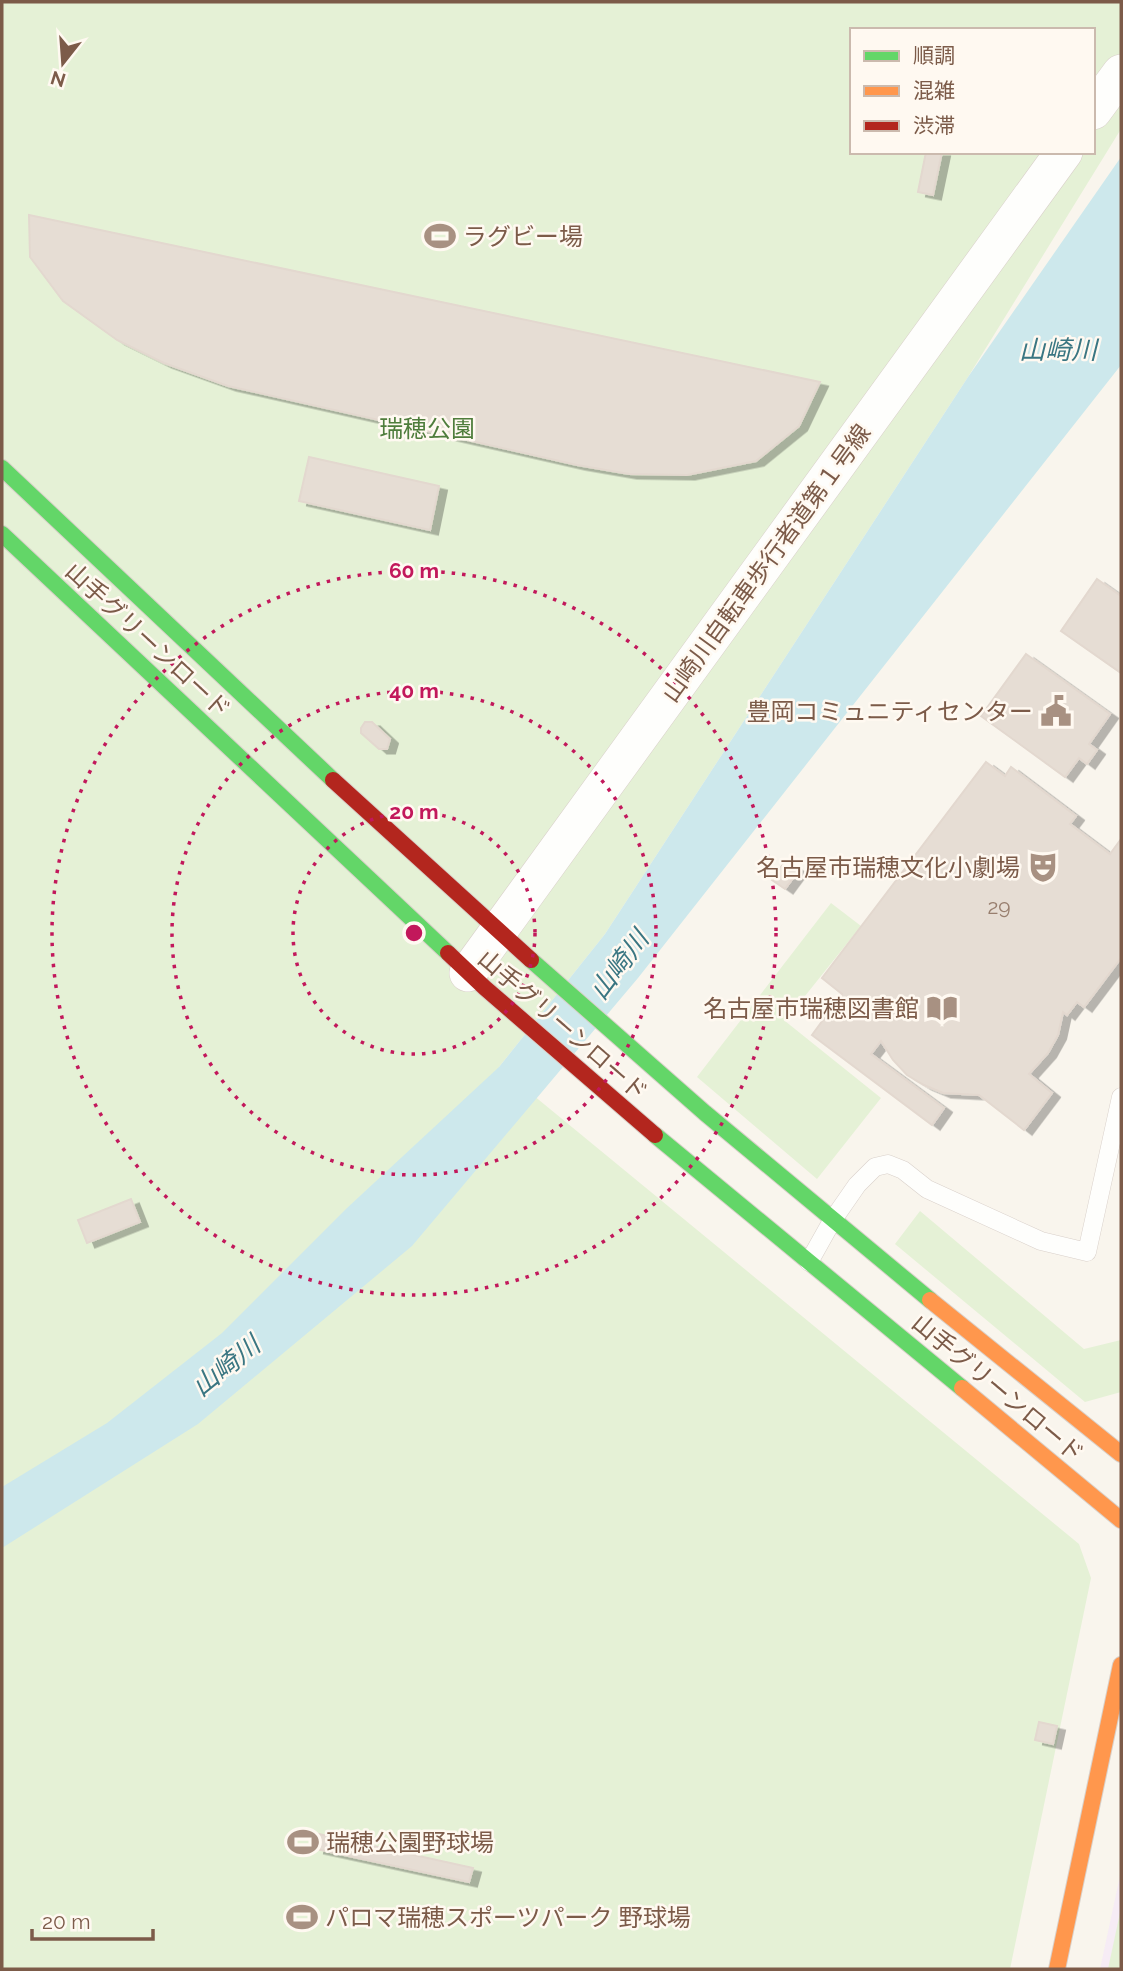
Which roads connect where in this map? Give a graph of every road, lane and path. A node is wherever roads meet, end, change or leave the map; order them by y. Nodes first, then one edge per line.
1 (1121, 73) edge
2 (1095, 108) edge
3 (1062, 154) edge
4 (2, 468) edge
5 (2, 534) edge
6 (506, 938) junction
7 (477, 981) junction
8 (1121, 1097) edge
9 (832, 1221) junction
10 (809, 1262) junction
11 (1121, 1454) edge
12 (1121, 1520) edge
13 (1121, 1665) edge
14 (1057, 1969) edge

1 - 2 street
3 - 6 street, 山崎川自転車歩行者道第１号線
4 - 6 street, 山手グリーンロード
5 - 7 street, 山手グリーンロード
6 - 7 street, 山崎川自転車歩行者道第１号線
6 - 9 street, 山手グリーンロード
7 - 10 street, 山手グリーンロード
8 - 9 lane
9 - 10 lane
9 - 11 street, 山手グリーンロード
10 - 12 street, 山手グリーンロード
13 - 14 street

